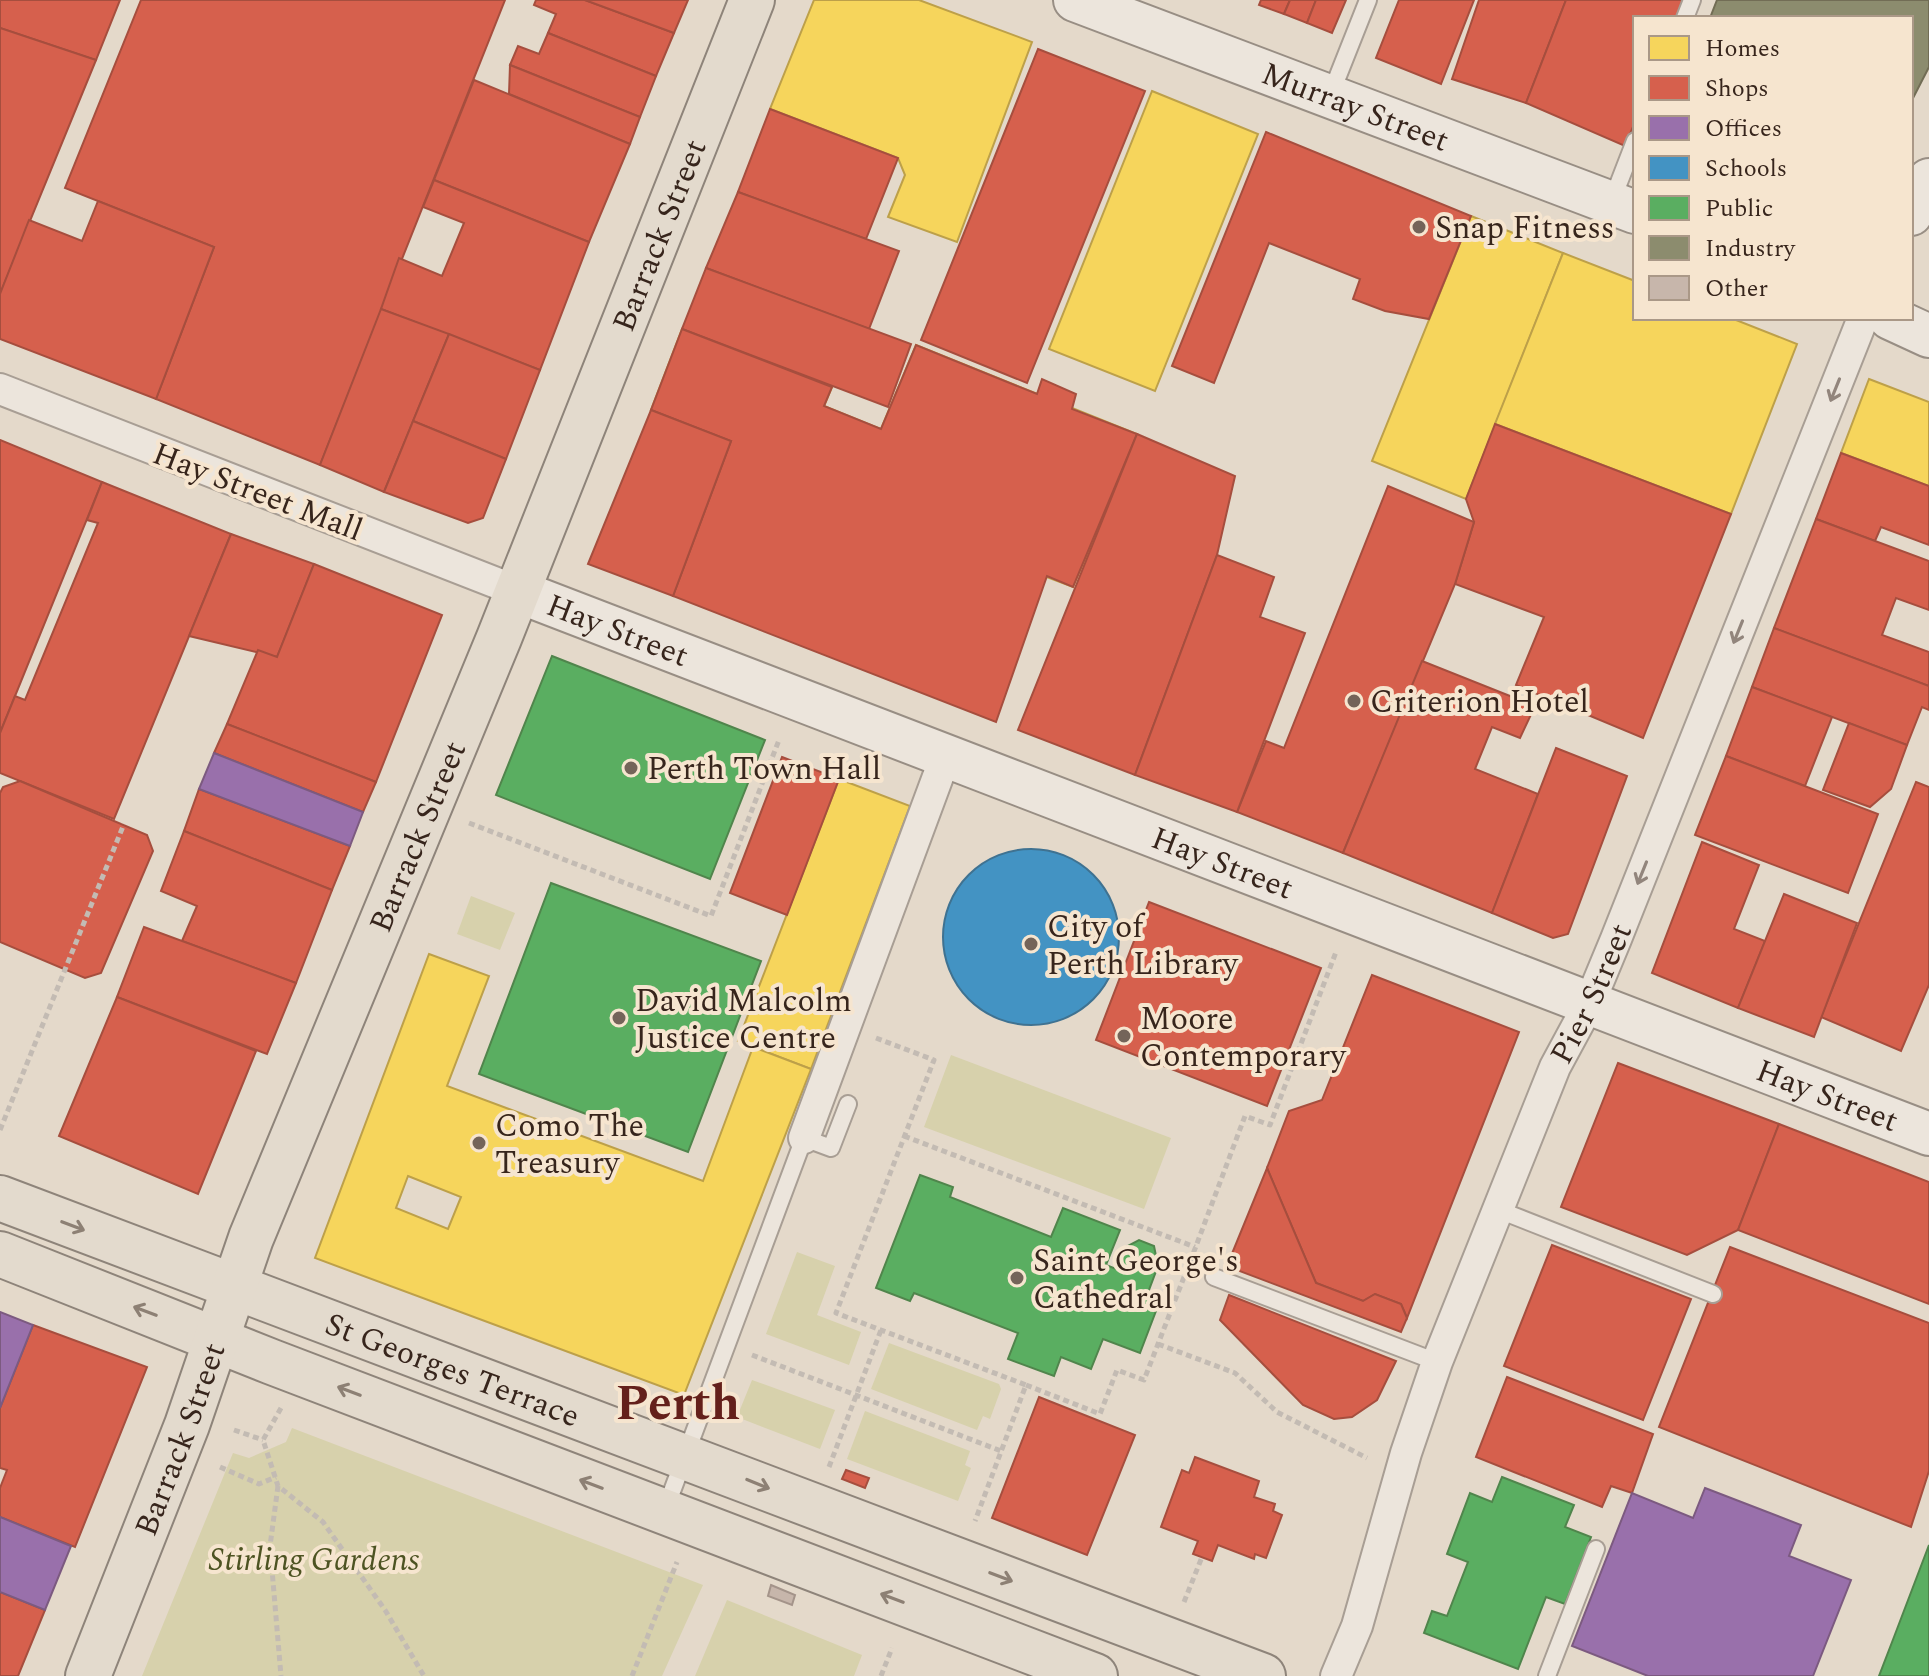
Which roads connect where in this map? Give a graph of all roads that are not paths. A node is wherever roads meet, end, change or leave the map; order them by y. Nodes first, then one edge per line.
1 (752, 0) edge
2 (1075, 0) edge
3 (1368, 0) edge
4 (1329, 98) junction
5 (1633, 152) edge
6 (1929, 180) edge
7 (1623, 208) edge
8 (1913, 210) edge
9 (1862, 320) edge
10 (1894, 320) edge
11 (1929, 336) edge
12 (0, 389) edge
13 (517, 591) junction
14 (946, 755) junction
15 (1589, 1004) junction
16 (848, 1104) dead end
17 (1929, 1134) edge
18 (804, 1138) junction
19 (0, 1198) edge
20 (1499, 1210) junction
21 (0, 1254) edge
22 (1214, 1277) dead end
23 (235, 1288) junction
24 (1713, 1294) dead end
25 (217, 1340) junction
26 (1437, 1362) junction
27 (685, 1456) junction
28 (664, 1512) junction
29 (1596, 1549) dead end
30 (88, 1676) edge
31 (1095, 1676) edge
32 (1263, 1676) edge
33 (1336, 1676) edge
34 (1547, 1676) edge

1 - 13 main road, Barrack Street
2 - 4 main road, Murray Street
3 - 4 lane
4 - 7 main road, Murray Street
5 - 7 lane
6 - 8 main road
9 -> 15 street, Pier Street
10 - 11 main road
12 - 13 street, Hay Street Mall
13 - 14 main road, Hay Street
13 - 23 main road, Barrack Street
14 - 15 main road, Hay Street
14 - 18 street
15 - 17 main road, Hay Street
15 - 20 street, Pier Street
16 - 18 lane
18 - 27 lane
19 -> 23 main road, St Georges Terrace
20 - 24 lane
20 - 26 street, Pier Street
25 -> 21 main road, St Georges Terrace
22 - 26 lane
23 - 25 main road, Barrack Street
23 - 27 main road, St Georges Terrace
28 -> 25 main road, St Georges Terrace
25 - 30 main road, Barrack Street
26 - 33 street, Pier Street
27 - 28 lane
27 -> 32 main road, St Georges Terrace
31 -> 28 main road, St Georges Terrace
29 - 34 lane

